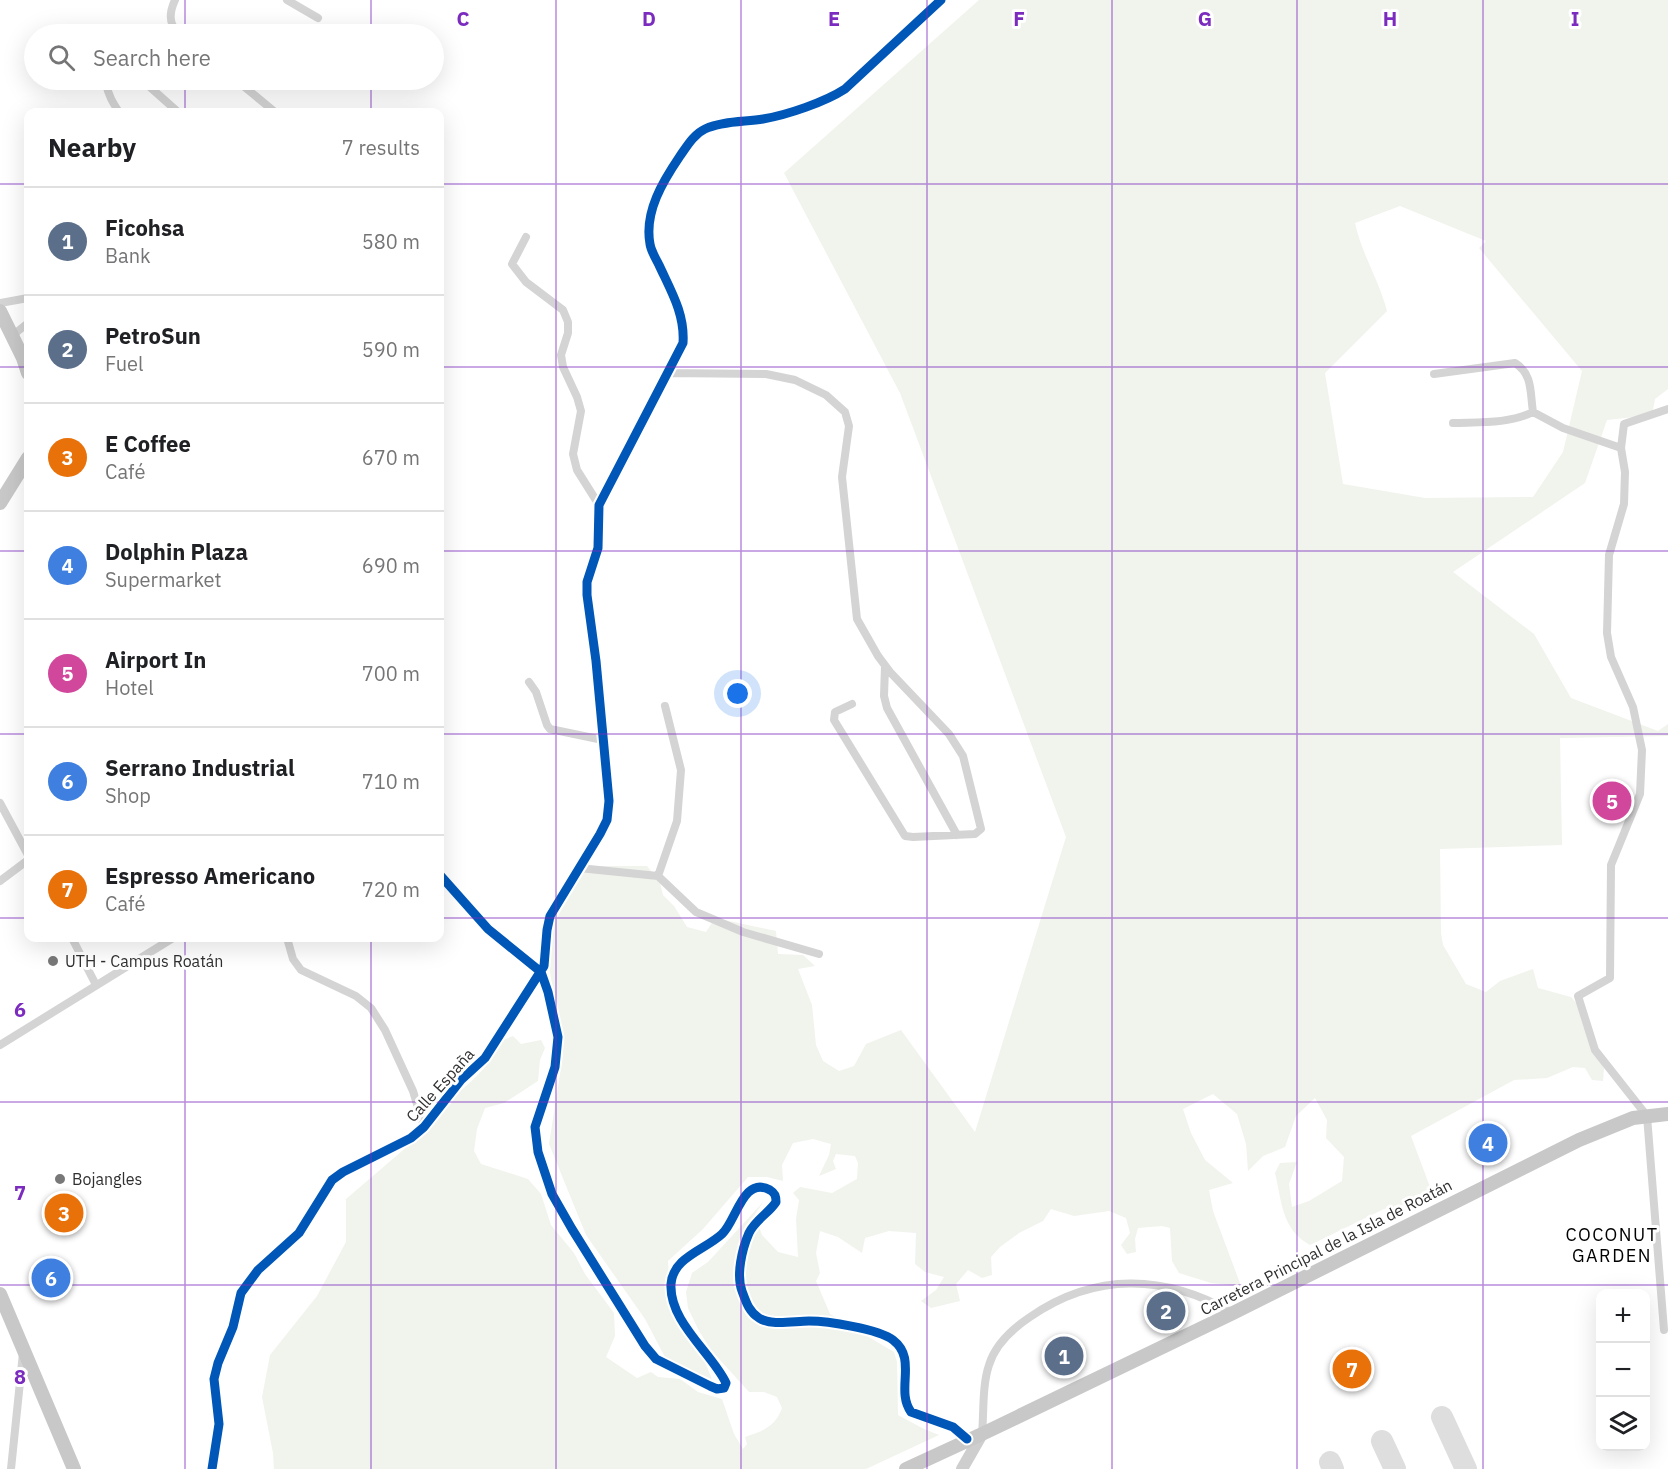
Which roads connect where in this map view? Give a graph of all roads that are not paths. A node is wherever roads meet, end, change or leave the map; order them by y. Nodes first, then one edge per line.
1 (175, 0) edge
2 (287, 0) edge
3 (941, 0) edge
4 (318, 18) dead end
5 (172, 24) edge
6 (107, 90) edge
7 (153, 90) edge
8 (248, 90) edge
9 (117, 108) edge
10 (173, 108) edge
11 (270, 108) edge
12 (525, 237) dead end
13 (24, 299) edge
14 (0, 303) edge
15 (0, 311) edge
16 (24, 326) edge
17 (13, 335) junction
18 (24, 363) edge
19 (667, 373) junction
20 (1434, 374) dead end
21 (1668, 408) edge
22 (1533, 412) junction
23 (1453, 423) dead end
24 (1621, 448) junction
25 (24, 464) edge
26 (0, 503) edge
27 (599, 505) junction
28 (885, 666) junction
29 (529, 682) dead end
30 (852, 704) dead end
31 (665, 706) dead end
32 (603, 740) junction
33 (0, 803) edge
34 (957, 835) junction
35 (24, 848) edge
36 (24, 863) edge
37 (579, 868) junction
38 (658, 876) junction
39 (444, 880) edge
40 (0, 881) edge
41 (74, 942) edge
42 (166, 942) edge
43 (288, 942) edge
44 (819, 954) dead end
45 (540, 972) junction
46 (96, 985) junction
47 (0, 1045) edge
48 (1668, 1114) edge
49 (1647, 1116) junction
50 (424, 1127) junction
51 (0, 1294) edge
52 (1233, 1313) junction
53 (1664, 1330) dead end
54 (23, 1349) junction
55 (982, 1434) junction
56 (967, 1439) junction
57 (12, 1469) edge
58 (74, 1469) edge
59 (212, 1469) edge
60 (906, 1469) edge
61 (962, 1469) edge

1 - 5 street
2 - 4 street
3 - 19 street
6 - 9 street
7 - 10 street
8 - 11 street
12 - 27 street
13 - 14 street
15 - 17 main road
16 - 17 street
17 - 18 main road
19 - 27 street
19 - 28 street
20 - 22 street
21 - 24 street
22 - 23 street
22 - 24 street
24 - 49 street
25 - 26 main road
27 - 32 street
28 - 34 street
28 - 34 street
29 - 32 street
30 - 34 street
31 - 38 street
32 - 37 street
33 - 35 street
36 - 40 street
37 - 38 street
37 - 45 street
38 - 44 street
39 - 45 street
41 - 46 street
42 - 46 street
43 - 50 street
45 - 50 street, Calle España
45 - 56 street
46 - 47 street
48 - 49 main road, Carretera Principal de la Isla de Roatán
49 - 52 main road, Carretera Principal de la Isla de Roatán
49 - 53 street
50 - 59 street, Calle España
51 - 54 main road
52 - 55 main road, Carretera Principal de la Isla de Roatán
52 - 55 street
54 - 57 street
54 - 58 main road
55 - 56 main road, Carretera Principal de la Isla de Roatán
55 - 61 street
56 - 60 main road, Carretera Principal de la Isla de Roatán

